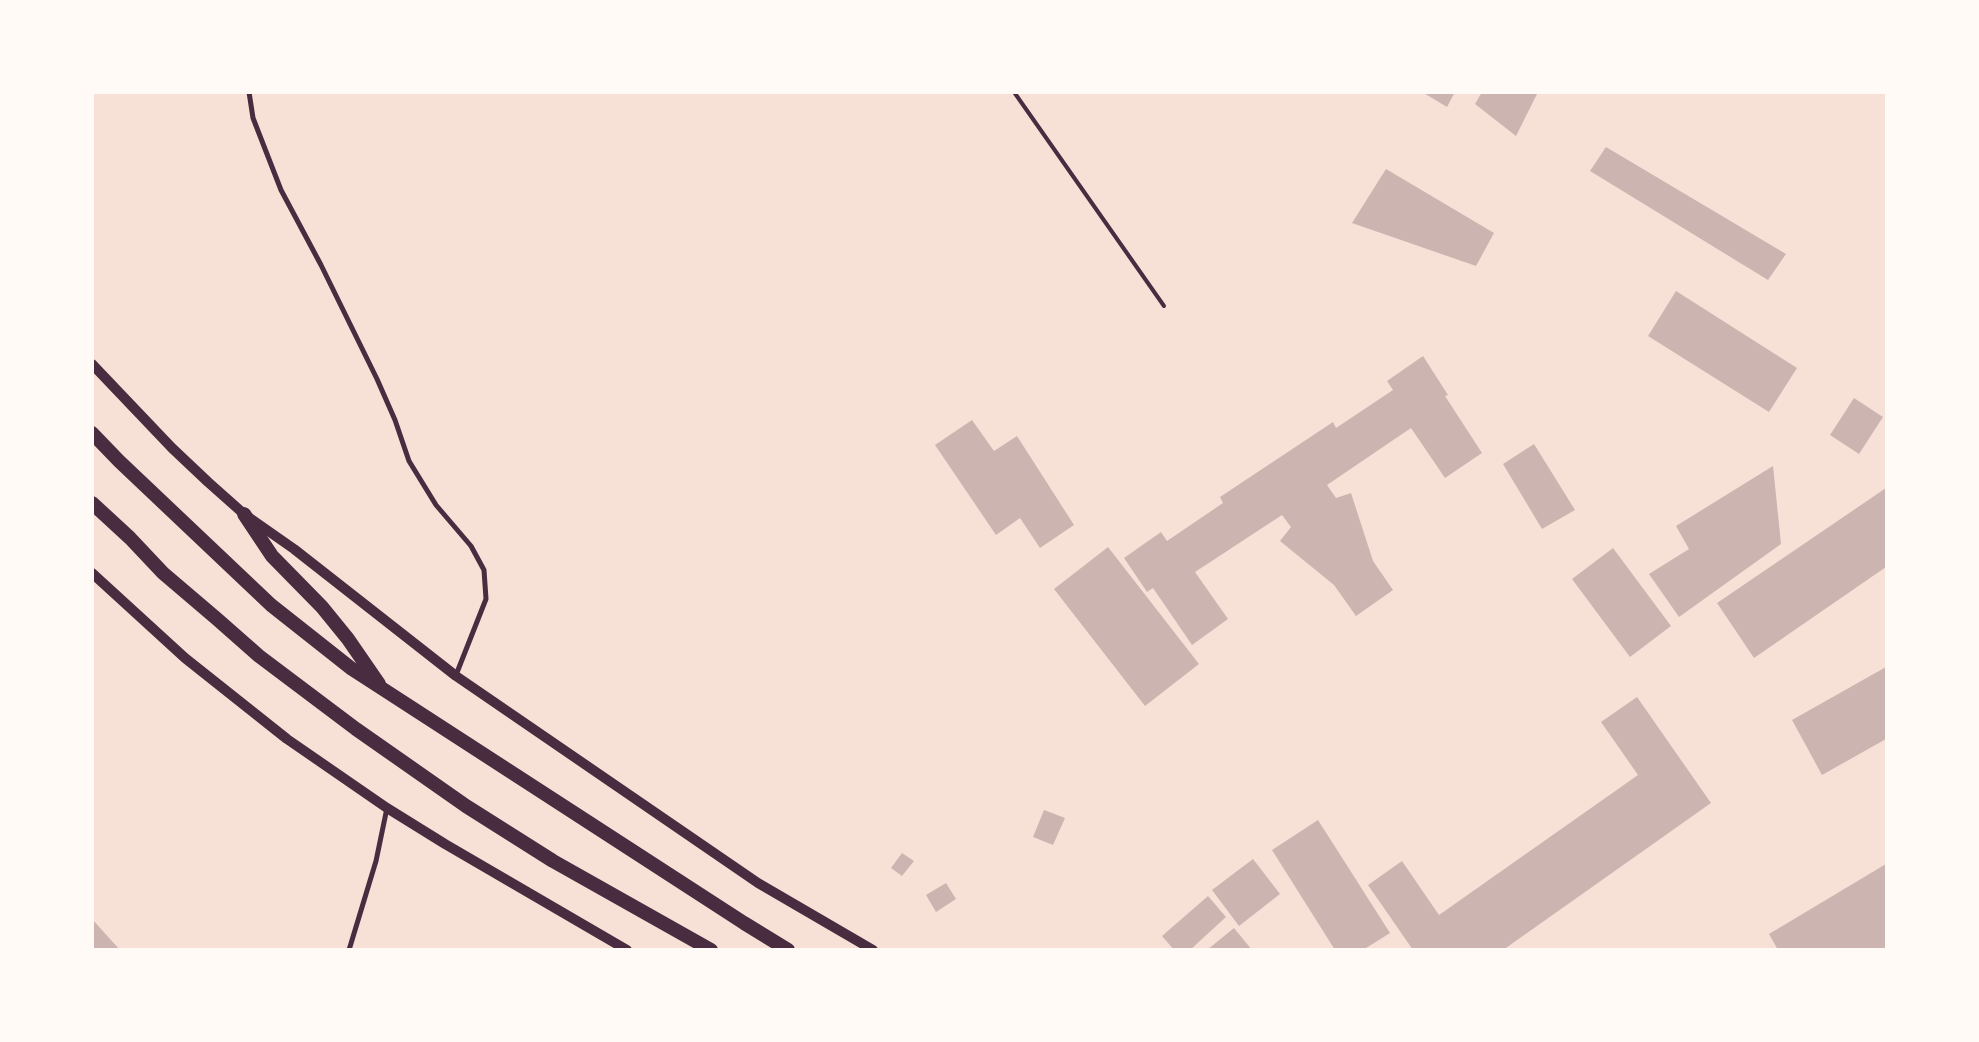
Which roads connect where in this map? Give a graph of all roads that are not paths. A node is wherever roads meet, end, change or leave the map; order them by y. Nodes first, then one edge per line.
1 (249, 92) edge
2 (1014, 92) edge
3 (1164, 306) dead end
4 (92, 364) edge
5 (92, 433) edge
6 (92, 503) edge
7 (244, 514) junction
8 (94, 578) edge
9 (456, 676) junction
10 (382, 689) junction
11 (387, 808) junction
12 (349, 950) edge
13 (627, 950) edge
14 (711, 950) edge
15 (788, 950) edge
16 (873, 950) edge

1 - 9 street
2 - 3 lane
4 - 7 main road
5 - 10 highway
6 - 14 highway
7 - 9 main road
7 - 10 highway
8 - 11 main road
9 - 16 main road
10 - 15 highway
11 - 12 street
11 - 13 main road

